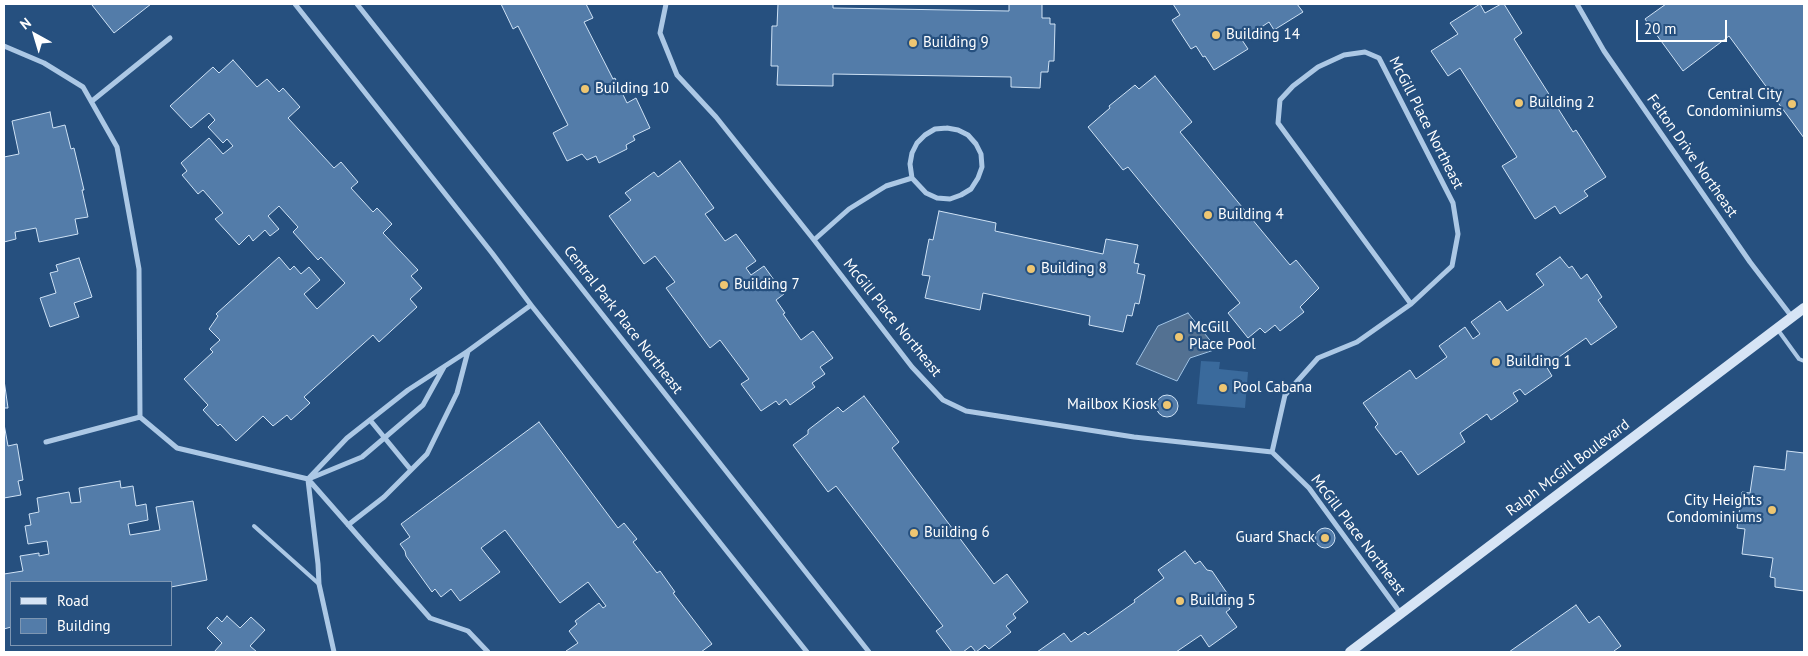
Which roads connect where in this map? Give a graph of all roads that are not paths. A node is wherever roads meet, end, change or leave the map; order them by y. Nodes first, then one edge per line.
1 (296, 4) edge
2 (357, 4) edge
3 (666, 4) edge
4 (1577, 4) edge
5 (170, 38) dead end
6 (4, 46) edge
7 (92, 101) junction
8 (912, 178) junction
9 (814, 240) junction
10 (1411, 304) junction
11 (531, 305) junction
12 (1804, 308) edge
13 (1792, 317) junction
14 (1777, 328) junction
15 (468, 351) junction
16 (1804, 361) edge
17 (444, 367) junction
18 (140, 417) junction
19 (370, 420) junction
20 (385, 438) junction
21 (46, 442) dead end
22 (1272, 452) junction
23 (411, 470) junction
24 (308, 479) junction
25 (348, 525) junction
26 (254, 526) dead end
27 (319, 584) junction
28 (1401, 614) junction
29 (334, 652) edge
30 (488, 652) edge
31 (807, 652) edge
32 (869, 652) edge
33 (1350, 652) edge

1 - 11 street
2 - 32 street, Central Park Place Northeast
3 - 9 street, McGill Place Northeast
4 - 13 street, Felton Drive Northeast
5 - 7 street
6 - 7 street
7 - 18 street
8 - 8 street
8 - 9 street
9 - 22 street, McGill Place Northeast
10 - 10 street, McGill Place Northeast
10 - 22 street, McGill Place Northeast
11 - 15 street
11 - 31 street
12 - 13 main road, Ralph McGill Boulevard
13 - 14 main road, Ralph McGill Boulevard
14 - 16 lane
14 - 28 main road, Ralph McGill Boulevard
15 - 17 street
15 - 23 street
17 - 19 street
17 - 20 street
18 - 21 street
18 - 24 street
19 - 20 street
19 - 24 street
20 - 23 street
20 - 24 street
22 - 28 street, McGill Place Northeast
23 - 25 street
24 - 25 street
24 - 27 street
25 - 30 street
26 - 27 lane
27 - 29 street
28 - 33 main road, Ralph McGill Boulevard

